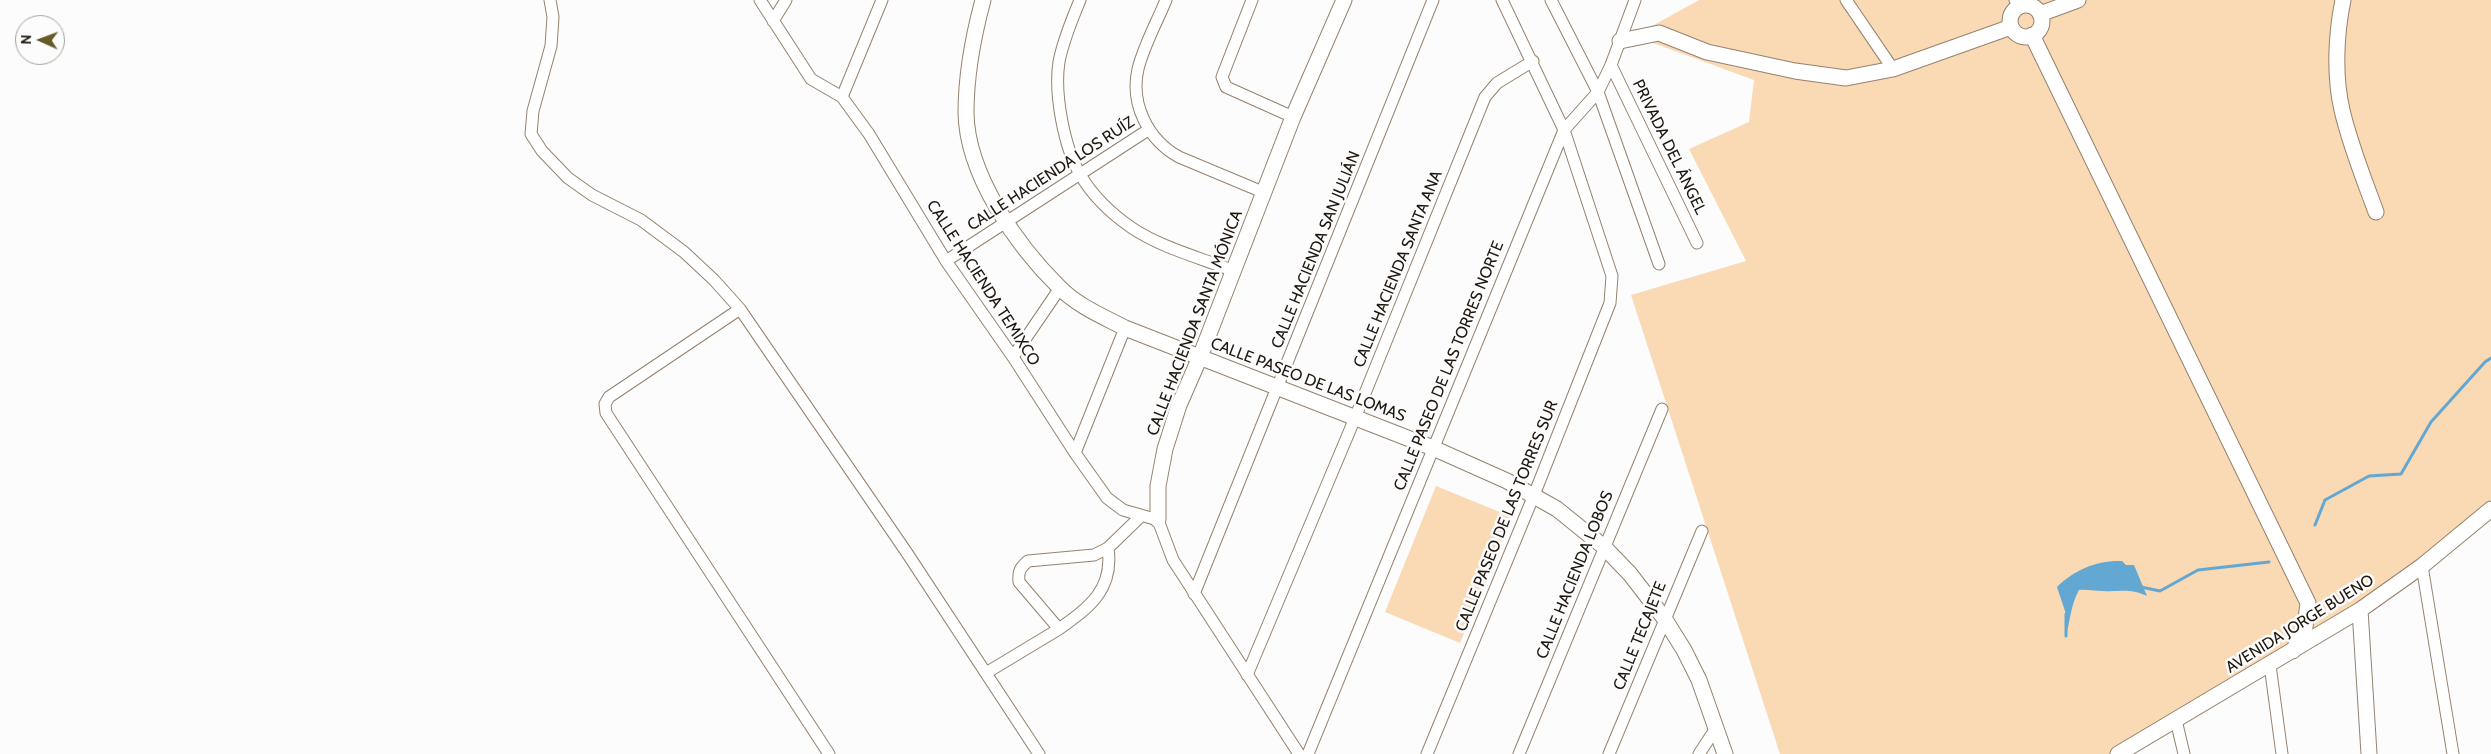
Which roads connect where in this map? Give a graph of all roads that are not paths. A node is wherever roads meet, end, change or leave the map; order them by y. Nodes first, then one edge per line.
1 (550, 0) edge
2 (760, 0) edge
3 (786, 0) edge
4 (882, 0) edge
5 (983, 0) edge
6 (1080, 0) edge
7 (1166, 0) edge
8 (1252, 0) edge
9 (1344, 0) edge
10 (1433, 0) edge
11 (1502, 0) edge
12 (1551, 0) edge
13 (1846, 0) edge
14 (2078, 0) edge
15 (2343, 0) edge
16 (1633, 1) edge
17 (2017, 3) edge
18 (2040, 14) junction
19 (773, 21) junction
20 (2011, 27) junction
21 (2032, 35) junction
22 (1620, 41) junction
23 (1533, 61) junction
24 (1611, 65) junction
25 (1893, 68) junction
26 (1598, 92) junction
27 (842, 97) junction
28 (1293, 117) junction
29 (1148, 130) junction
30 (1564, 130) junction
31 (1080, 175) junction
32 (1265, 193) junction
33 (2376, 212) dead end
34 (1006, 220) junction
35 (1697, 243) dead end
36 (946, 262) junction
37 (1658, 264) dead end
38 (1234, 270) junction
39 (1060, 288) junction
40 (740, 309) junction
41 (1124, 328) junction
42 (1013, 357) junction
43 (1200, 357) junction
44 (1278, 389) junction
45 (1662, 409) dead end
46 (1355, 418) junction
47 (1433, 448) junction
48 (1075, 453) junction
49 (1534, 495) junction
50 (2491, 509) edge
51 (1140, 516) junction
52 (1158, 520) junction
53 (1702, 531) dead end
54 (1604, 547) junction
55 (1108, 548) junction
56 (2422, 566) junction
57 (1194, 594) junction
58 (2360, 610) junction
59 (1664, 618) junction
60 (1059, 629) junction
61 (2293, 651) junction
62 (2270, 665) junction
63 (986, 673) junction
64 (1247, 675) junction
65 (2176, 720) junction
66 (1716, 728) junction
67 (829, 754) edge
68 (1039, 754) edge
69 (1299, 754) edge
70 (1308, 754) edge
71 (1427, 754) edge
72 (1519, 754) edge
73 (1609, 754) edge
74 (1699, 754) edge
75 (1725, 754) edge
76 (2118, 754) edge
77 (2184, 754) edge
78 (2282, 754) edge
79 (2369, 754) edge
80 (2453, 754) edge

1 - 40 street
2 - 19 street, CALLE HACIENDA TEMIXCO
3 - 19 street
4 - 27 street
5 - 34 street, CALLE PASEO DE LAS LOMAS
6 - 31 street
7 - 29 street
8 - 28 street
9 - 28 street, CALLE HACIENDA SANTA MÓNICA
10 - 44 street, CALLE HACIENDA SAN JULIÁN
11 - 23 street
12 - 26 street
13 - 25 street
14 - 18 street
15 - 33 street
16 - 22 street, CALLE PASEO DE LAS TORRES NORTE
17 - 18 street
17 - 20 street
18 - 21 street
19 - 27 street, CALLE HACIENDA TEMIXCO
20 - 21 street
20 - 25 street
21 - 61 street
22 - 24 street, CALLE PASEO DE LAS TORRES NORTE
22 - 25 street
23 - 30 street
23 - 46 street, CALLE HACIENDA SANTA ANA
24 - 26 street, CALLE PASEO DE LAS TORRES NORTE
24 - 35 street, PRIVADA DEL ÁNGEL
26 - 30 street, CALLE PASEO DE LAS TORRES NORTE
26 - 37 street
27 - 36 street, CALLE HACIENDA TEMIXCO
28 - 32 street, CALLE HACIENDA SANTA MÓNICA
29 - 31 street, CALLE HACIENDA LOS RUÍZ
29 - 32 street
30 - 47 street, CALLE PASEO DE LAS TORRES NORTE
30 - 49 street, CALLE PASEO DE LAS TORRES SUR
31 - 34 street, CALLE HACIENDA LOS RUÍZ
31 - 38 street
32 - 38 street, CALLE HACIENDA SANTA MÓNICA
34 - 36 street, CALLE HACIENDA LOS RUÍZ
34 - 39 street, CALLE PASEO DE LAS LOMAS
36 - 42 street, CALLE HACIENDA TEMIXCO
38 - 43 street, CALLE HACIENDA SANTA MÓNICA
39 - 41 street, CALLE PASEO DE LAS LOMAS
39 - 42 street
40 - 63 street
40 - 67 street
41 - 43 street, CALLE PASEO DE LAS LOMAS
41 - 48 street
42 - 48 street, CALLE HACIENDA TEMIXCO
43 - 44 street, CALLE PASEO DE LAS LOMAS
43 - 52 street, CALLE HACIENDA SANTA MÓNICA
44 - 46 street, CALLE PASEO DE LAS LOMAS
44 - 57 street, CALLE HACIENDA SAN JULIÁN
45 - 54 street, CALLE HACIENDA LOBOS
46 - 47 street, CALLE PASEO DE LAS LOMAS
46 - 64 street, CALLE HACIENDA SANTA ANA
47 - 49 street, CALLE PASEO DE LAS LOMAS
47 - 70 street, CALLE PASEO DE LAS TORRES NORTE
48 - 51 street, CALLE HACIENDA TEMIXCO
49 - 54 street, CALLE PASEO DE LAS LOMAS
49 - 71 street, CALLE PASEO DE LAS TORRES SUR
50 - 56 street, AVENIDA JORGE BUENO
51 - 52 street, CALLE HACIENDA TEMIXCO
51 - 55 street
52 - 57 street, CALLE HACIENDA SANTA MÓNICA
53 - 59 street, CALLE TECAJETE
54 - 59 street, CALLE PASEO DE LAS LOMAS
54 - 72 street, CALLE HACIENDA LOBOS
55 - 60 street
55 - 60 street
56 - 58 street, AVENIDA JORGE BUENO
56 - 80 street
57 - 64 street, CALLE HACIENDA SANTA MÓNICA
58 - 61 street, AVENIDA JORGE BUENO
58 - 79 street
59 - 66 street, CALLE PASEO DE LAS LOMAS
59 - 73 street, CALLE TECAJETE
60 - 63 street
61 - 62 street, AVENIDA JORGE BUENO
62 - 65 street, AVENIDA JORGE BUENO
62 - 78 street
63 - 68 street
64 - 69 street, CALLE HACIENDA SANTA MÓNICA
65 - 76 street, AVENIDA JORGE BUENO
65 - 77 street
66 - 74 street
66 - 75 street, CALLE PASEO DE LAS LOMAS

